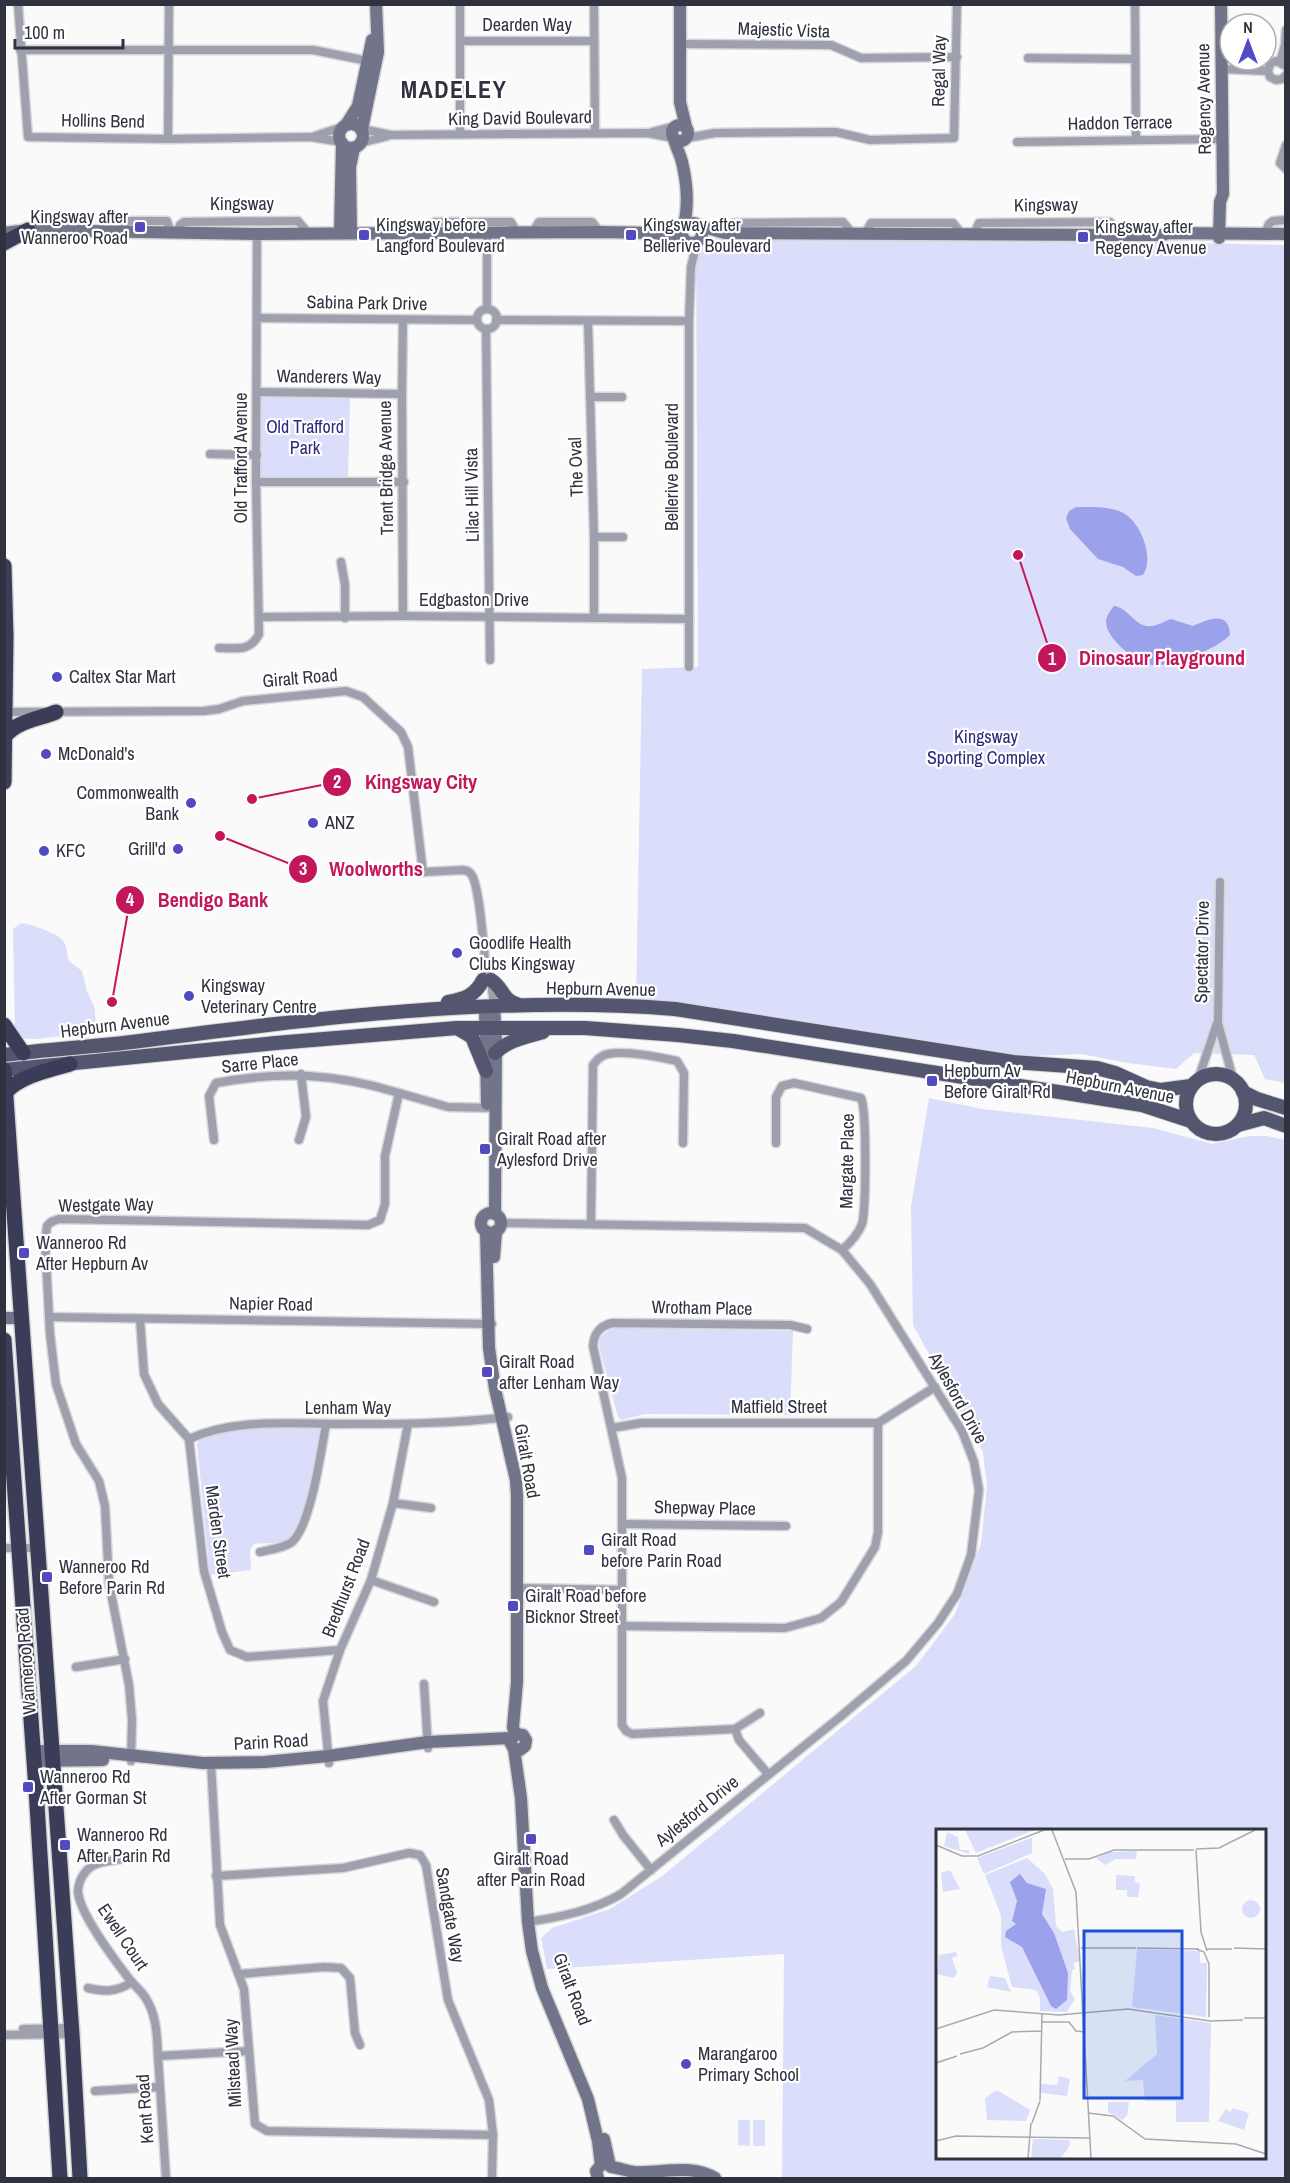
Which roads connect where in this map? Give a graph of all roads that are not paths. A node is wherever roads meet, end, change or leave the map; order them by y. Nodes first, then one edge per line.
1 (18, 4) edge
2 (170, 4) edge
3 (376, 4) edge
4 (460, 4) edge
5 (594, 4) edge
6 (680, 4) edge
7 (957, 4) edge
8 (1135, 4) edge
9 (376, 19) junction
10 (1286, 30) edge
11 (460, 41) junction
12 (594, 41) junction
13 (680, 44) junction
14 (20, 50) junction
15 (169, 51) junction
16 (957, 57) junction
17 (1028, 58) dead end
18 (1134, 59) junction
19 (368, 61) junction
20 (1283, 64) edge
21 (1221, 72) edge
22 (1269, 72) edge
23 (1284, 79) edge
24 (344, 126) junction
25 (362, 129) junction
26 (595, 133) junction
27 (680, 133) junction
28 (460, 134) junction
29 (391, 135) junction
30 (311, 137) junction
31 (954, 138) joint
32 (168, 139) junction
33 (1136, 139) junction
34 (1223, 139) junction
35 (1017, 142) dead end
36 (349, 144) junction
37 (1286, 145) edge
38 (1286, 169) edge
39 (687, 189) junction
40 (1286, 220) edge
41 (699, 225) junction
42 (4, 226) edge
43 (34, 231) junction
44 (345, 232) junction
45 (4, 233) edge
46 (174, 233) junction
47 (309, 233) junction
48 (426, 233) junction
49 (487, 233) junction
50 (518, 233) junction
51 (724, 233) junction
52 (257, 234) junction
53 (1276, 234) edge
54 (689, 236) junction
55 (1223, 236) junction
56 (4, 243) edge
57 (488, 309) junction
58 (258, 318) junction
59 (403, 320) junction
60 (477, 320) junction
61 (496, 320) junction
62 (588, 321) junction
63 (689, 321) junction
64 (486, 329) junction
65 (256, 392) junction
66 (402, 394) junction
67 (590, 397) junction
68 (622, 397) dead end
69 (210, 454) dead end
70 (256, 455) junction
71 (256, 482) junction
72 (404, 482) junction
73 (594, 537) junction
74 (623, 537) dead end
75 (341, 562) dead end
76 (4, 566) edge
77 (403, 616) junction
78 (260, 617) junction
79 (490, 617) junction
80 (345, 618) junction
81 (594, 618) junction
82 (688, 619) junction
83 (219, 648) dead end
84 (490, 660) dead end
85 (689, 667) dead end
86 (5, 711) edge
87 (56, 712) junction
88 (5, 736) edge
89 (4, 782) edge
90 (1220, 882) dead end
91 (487, 977) junction
92 (489, 1006) junction
93 (524, 1006) junction
94 (429, 1009) junction
95 (1218, 1023) junction
96 (4, 1025) edge
97 (491, 1027) junction
98 (457, 1028) junction
99 (557, 1028) junction
100 (23, 1053) junction
101 (495, 1053) junction
102 (4, 1055) edge
103 (70, 1064) junction
104 (4, 1070) edge
105 (486, 1071) junction
106 (301, 1074) junction
107 (1233, 1079) junction
108 (1195, 1082) junction
109 (6, 1092) junction
110 (1243, 1092) junction
111 (399, 1093) junction
112 (491, 1108) junction
113 (1286, 1108) edge
114 (1191, 1121) junction
115 (1238, 1125) junction
116 (1286, 1126) edge
117 (214, 1140) dead end
118 (299, 1140) dead end
119 (683, 1143) dead end
120 (776, 1143) dead end
121 (493, 1223) junction
122 (591, 1224) junction
123 (842, 1251) junction
124 (4, 1310) edge
125 (21, 1314) junction
126 (49, 1317) junction
127 (4, 1318) edge
128 (140, 1319) junction
129 (490, 1324) junction
130 (807, 1329) dead end
131 (4, 1340) edge
132 (935, 1387) junction
133 (505, 1417) junction
134 (878, 1423) junction
135 (326, 1424) junction
136 (408, 1424) junction
137 (612, 1428) junction
138 (189, 1439) junction
139 (393, 1503) junction
140 (431, 1508) dead end
141 (623, 1524) junction
142 (786, 1526) dead end
143 (12, 1548) edge
144 (37, 1548) junction
145 (260, 1552) dead end
146 (370, 1580) junction
147 (521, 1588) junction
148 (623, 1590) junction
149 (434, 1602) dead end
150 (623, 1626) junction
151 (340, 1650) junction
152 (125, 1659) junction
153 (76, 1667) dead end
154 (424, 1684) dead end
155 (760, 1713) dead end
156 (735, 1729) junction
157 (516, 1741) junction
158 (428, 1745) junction
159 (52, 1754) junction
160 (33, 1756) junction
161 (131, 1758) junction
162 (329, 1760) junction
163 (211, 1766) junction
164 (768, 1774) junction
165 (614, 1820) dead end
166 (121, 1859) dead end
167 (651, 1870) junction
168 (216, 1876) junction
169 (531, 1922) junction
170 (240, 1974) junction
171 (132, 1982) junction
172 (88, 1988) dead end
173 (4, 2030) edge
174 (71, 2031) junction
175 (51, 2032) junction
176 (4, 2035) edge
177 (360, 2045) dead end
178 (249, 2051) junction
179 (159, 2056) junction
180 (159, 2087) junction
181 (95, 2091) dead end
182 (494, 2135) junction
183 (608, 2169) edge
184 (634, 2172) junction
185 (60, 2178) edge
186 (80, 2178) edge
187 (166, 2178) edge
188 (492, 2178) edge
189 (598, 2178) edge
190 (617, 2178) edge
191 (715, 2178) edge

1 - 14 street, Hollins Bend
2 - 15 street
3 - 9 street
4 - 11 street
5 - 12 street
6 - 13 street
7 - 16 street, Regal Way
8 - 18 street
9 - 19 street
9 - 25 street
10 - 20 street
11 - 12 street, Dearden Way
11 - 28 street
12 - 26 street
13 - 16 street, Majestic Vista
13 - 27 street
14 - 15 street
14 - 32 street, Hollins Bend
15 - 19 street
15 - 32 street
16 - 31 street, Regal Way
17 - 18 street
18 - 33 street
19 - 24 street
21 - 34 street, Regency Avenue
22 - 23 street
24 - 25 street
24 - 30 street, Hollins Bend
24 - 36 street
25 - 29 street, King David Boulevard
25 - 36 street
26 - 27 street, King David Boulevard
26 - 28 street, King David Boulevard
27 - 31 street, King David Boulevard
27 - 39 street
28 - 29 street, King David Boulevard
29 - 36 street, King David Boulevard
30 - 32 street, Hollins Bend
30 - 36 street, Hollins Bend
33 - 34 street, Haddon Terrace
33 - 35 street, Haddon Terrace
34 - 55 street, Regency Avenue
36 - 44 street
37 - 38 street
39 - 41 street
39 - 54 street
40 - 53 street
41 - 51 street, Kingsway
41 - 54 street, Kingsway
42 - 43 street, Kingsway
43 - 45 street, Kingsway
43 - 46 street, Kingsway
43 - 56 highway
44 - 47 street, Kingsway
44 - 48 street, Kingsway
46 - 47 street, Kingsway
46 - 52 street, Kingsway
47 - 52 street, Kingsway
48 - 49 street, Kingsway
48 - 50 street, Kingsway
49 - 50 street, Kingsway
49 - 57 street
50 - 54 street, Kingsway
51 - 54 street, Kingsway
51 - 55 street, Kingsway
52 - 58 street, Old Trafford Avenue
53 - 55 street, Kingsway
54 - 63 street, Bellerive Boulevard
57 - 60 street
57 - 61 street
58 - 59 street, Sabina Park Drive
58 - 65 street, Old Trafford Avenue
59 - 60 street, Sabina Park Drive
59 - 66 street, Trent Bridge Avenue
60 - 64 street
61 - 62 street
61 - 64 street
62 - 63 street
62 - 67 street, The Oval
63 - 82 street, Bellerive Boulevard
64 - 79 street, Lilac Hill Vista
65 - 66 street, Wanderers Way
65 - 70 street, Old Trafford Avenue
66 - 72 street, Trent Bridge Avenue
67 - 68 street
67 - 73 street, The Oval
69 - 70 street
70 - 71 street, Old Trafford Avenue
71 - 72 street
71 - 78 street, Old Trafford Avenue
72 - 77 street, Trent Bridge Avenue
73 - 74 street
73 - 81 street, The Oval
75 - 80 street
76 - 86 highway
77 - 79 street, Edgbaston Drive
77 - 80 street, Edgbaston Drive
78 - 80 street, Edgbaston Drive
78 - 83 street, Old Trafford Avenue
79 - 81 street, Edgbaston Drive
79 - 84 street, Lilac Hill Vista
81 - 82 street, Edgbaston Drive
82 - 85 street, Bellerive Boulevard
86 - 87 street, Giralt Road
86 - 88 highway
87 - 88 highway
87 - 91 street, Giralt Road
88 - 89 highway
90 - 95 street, Spectator Drive
91 - 92 street, Giralt Road
91 - 93 main road
91 - 94 main road
92 - 93 main road, Hepburn Avenue
92 - 94 main road, Hepburn Avenue
92 - 97 street, Giralt Road
93 - 108 main road, Hepburn Avenue
94 - 100 main road, Hepburn Avenue
95 - 107 street, Spectator Drive
95 - 108 street, Spectator Drive
96 - 100 highway
97 - 98 main road, Hepburn Avenue
97 - 99 main road, Hepburn Avenue
97 - 101 street, Giralt Road
97 - 105 street, Giralt Road
98 - 103 main road, Hepburn Avenue
98 - 105 main road
99 - 101 main road
99 - 114 main road, Hepburn Avenue
100 - 102 main road, Hepburn Avenue
101 - 112 street, Giralt Road
103 - 104 main road, Hepburn Avenue
103 - 109 highway
104 - 109 highway, Wanneroo Road
105 - 112 street, Giralt Road
106 - 111 street, Sarre Place
106 - 117 street, Sarre Place
106 - 118 street
107 - 108 main road
107 - 110 main road
108 - 114 main road
109 - 125 highway, Wanneroo Road
110 - 113 main road
110 - 115 main road
111 - 112 street
111 - 126 street, Westgate Way
112 - 121 street, Giralt Road
114 - 115 main road
115 - 116 main road
119 - 122 street
120 - 123 street, Margate Place
121 - 122 street, Aylesford Drive
121 - 129 street, Giralt Road
122 - 123 street, Aylesford Drive
123 - 132 street, Aylesford Drive
124 - 125 street
125 - 127 street
125 - 144 highway, Wanneroo Road
126 - 128 street, Napier Road
126 - 152 street, Westgate Way
128 - 129 street, Napier Road
128 - 138 street
129 - 133 street, Giralt Road
130 - 137 street, Wrotham Place
131 - 143 highway, Wanneroo Road
132 - 134 street
132 - 164 street, Aylesford Drive
133 - 136 street, Lenham Way
133 - 147 street, Giralt Road
134 - 137 street, Matfield Street
134 - 150 street
135 - 136 street, Lenham Way
135 - 138 street, Lenham Way
135 - 145 street
136 - 139 street, Bredhurst Road
137 - 141 street
138 - 151 street, Marden Street
139 - 140 street
139 - 146 street, Bredhurst Road
141 - 142 street, Shepway Place
141 - 148 street
143 - 144 street
143 - 160 highway, Wanneroo Road
144 - 159 highway, Wanneroo Road
146 - 149 street
146 - 151 street, Bredhurst Road
147 - 148 street
147 - 157 street, Giralt Road
148 - 150 street
150 - 156 street
151 - 162 street, Bredhurst Road
152 - 153 street
152 - 161 street, Westgate Way
154 - 158 street
155 - 156 street
156 - 164 street
157 - 158 street, Parin Road
157 - 169 street, Giralt Road
158 - 162 street, Parin Road
159 - 160 street, Parin Road
159 - 161 street, Parin Road
159 - 174 highway, Wanneroo Road
160 - 175 highway, Wanneroo Road
161 - 163 street, Parin Road
162 - 163 street, Parin Road
163 - 168 street, Milstead Way
164 - 167 street, Aylesford Drive
165 - 167 street
166 - 171 street, Ewell Court
167 - 169 street, Aylesford Drive
168 - 170 street, Milstead Way
168 - 182 street, Sandgate Way
169 - 183 street, Giralt Road
170 - 177 street
170 - 178 street, Milstead Way
171 - 172 street
171 - 179 street, Ewell Court
173 - 175 street
174 - 175 street
174 - 186 highway, Wanneroo Road
175 - 176 street
175 - 185 highway, Wanneroo Road
178 - 179 street, Kent Road
178 - 182 street, Milstead Way
179 - 180 street, Kent Road
180 - 181 street
180 - 187 street, Kent Road
182 - 188 street, Sandgate Way
183 - 184 street
183 - 189 street
184 - 190 street
184 - 191 street

